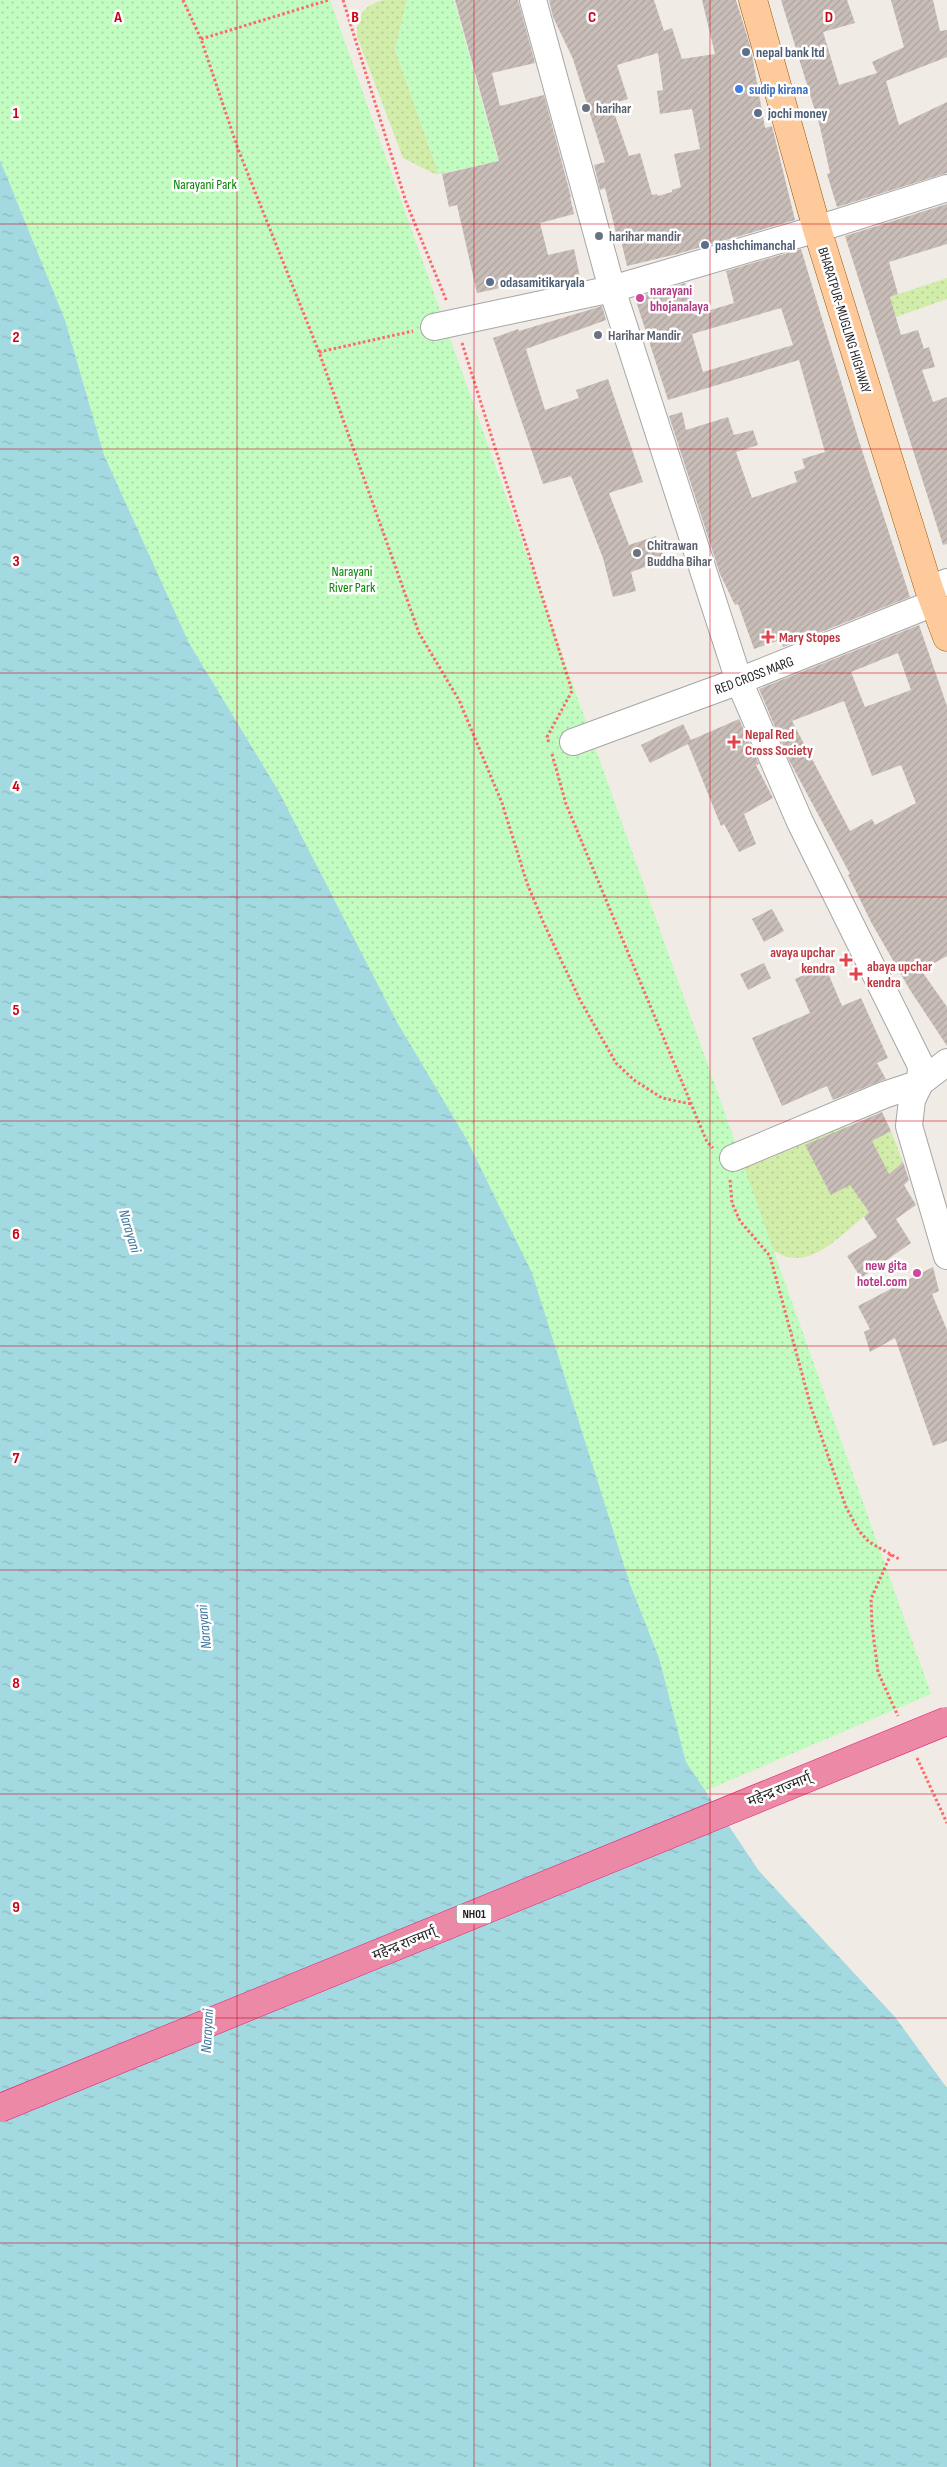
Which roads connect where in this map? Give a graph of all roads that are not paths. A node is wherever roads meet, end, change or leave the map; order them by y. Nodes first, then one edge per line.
1 (533, 0) edge
2 (753, 0) edge
3 (947, 188) edge
4 (817, 229) junction
5 (612, 289) junction
6 (445, 324) road end
7 (937, 591) edge
8 (947, 637) edge
9 (739, 681) junction
10 (573, 742) dead end
11 (947, 1062) edge
12 (920, 1083) junction
13 (733, 1158) road end
14 (947, 1256) edge
15 (947, 1721) edge
16 (0, 2108) edge

1 - 5 street
2 - 4 main road, BHARATPUR-MUGLING HIGHWAY
3 - 4 street
4 - 5 street
4 - 7 main road, BHARATPUR-MUGLING HIGHWAY
5 - 6 street
5 - 9 street
7 - 8 main road, BHARATPUR-MUGLING HIGHWAY
7 - 9 street, RED CROSS MARG
9 - 10 street, RED CROSS MARG
9 - 12 street
11 - 12 street
12 - 13 street
12 - 14 street
15 - 16 highway, महेन्द्र राज्मार्ग् / NH01, bridge

